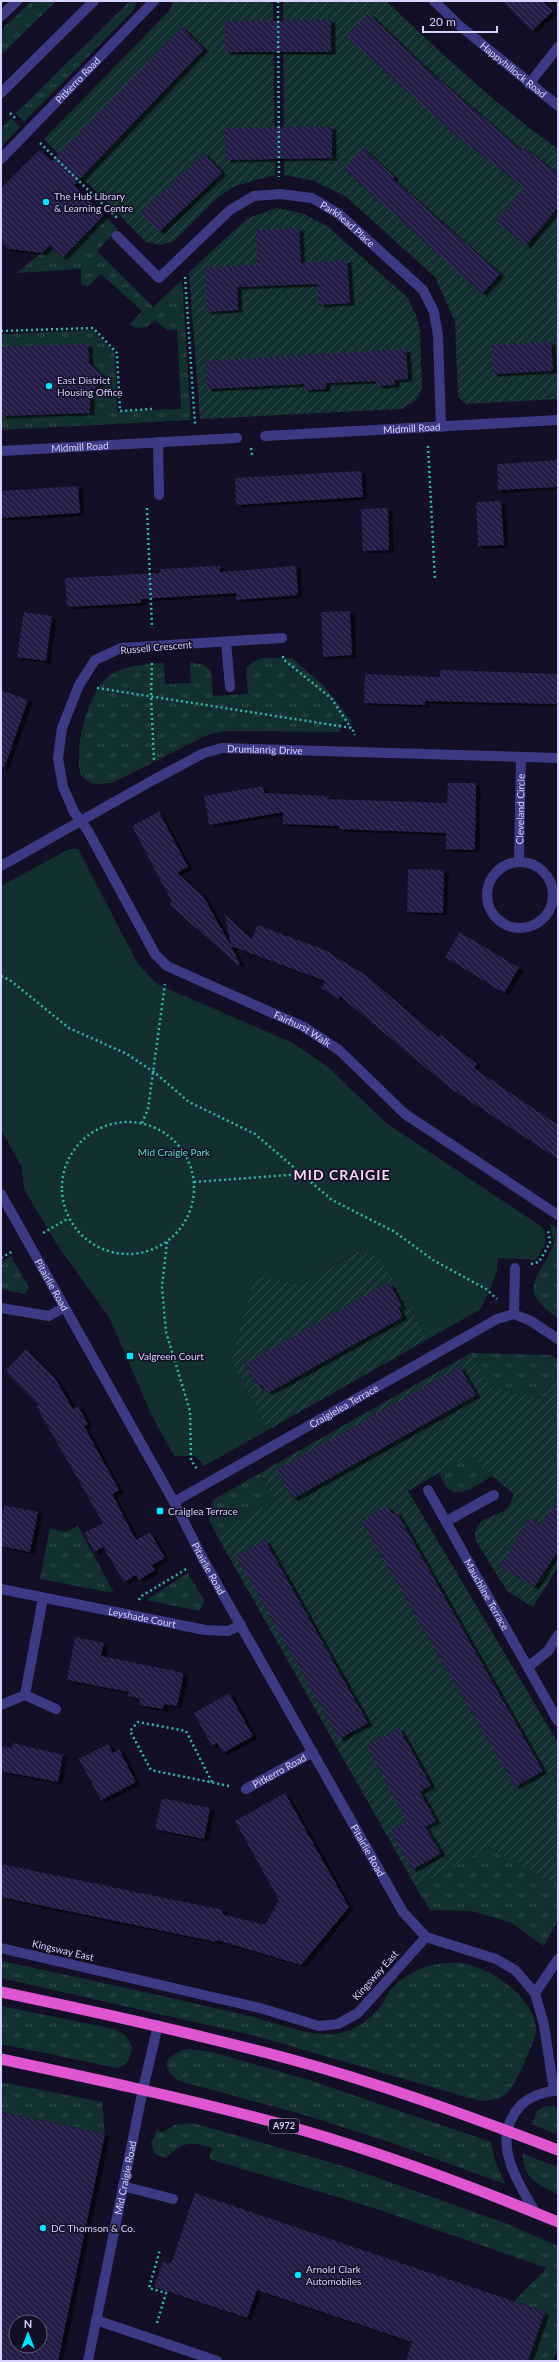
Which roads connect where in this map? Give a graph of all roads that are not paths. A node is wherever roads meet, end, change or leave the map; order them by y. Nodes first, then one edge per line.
1 (17, 1) edge
2 (94, 1) edge
3 (154, 1) edge
4 (434, 1) edge
5 (1, 16) edge
6 (558, 47) edge
7 (529, 84) junction
8 (1, 93) edge
9 (558, 106) edge
10 (1, 159) edge
11 (117, 236) road end
12 (558, 420) edge
13 (441, 426) junction
14 (265, 436) dead end
15 (237, 438) dead end
16 (158, 442) junction
17 (1, 451) edge
18 (160, 495) dead end
19 (282, 638) road end
20 (226, 642) junction
21 (230, 686) dead end
22 (521, 757) junction
23 (558, 758) edge
24 (81, 822) junction
25 (519, 861) junction
26 (1, 866) edge
27 (1, 1194) edge
28 (556, 1213) edge
29 (515, 1268) road end
30 (1, 1308) edge
31 (64, 1308) junction
32 (514, 1314) junction
33 (558, 1339) edge
34 (428, 1490) dead end
35 (494, 1495) dead end
36 (174, 1502) junction
37 (447, 1521) junction
38 (1, 1589) edge
39 (43, 1598) junction
40 (241, 1625) junction
41 (558, 1634) edge
42 (528, 1667) junction
43 (25, 1695) junction
44 (1, 1705) edge
45 (56, 1709) dead end
46 (558, 1721) edge
47 (313, 1752) junction
48 (246, 1789) road end
49 (426, 1937) junction
50 (1, 1948) edge
51 (558, 1959) edge
52 (1, 1992) edge
53 (535, 1993) junction
54 (158, 2025) junction
55 (1, 2059) edge
56 (143, 2089) junction
57 (557, 2093) edge
58 (507, 2131) junction
59 (558, 2150) edge
60 (123, 2186) junction
61 (173, 2199) dead end
62 (535, 2212) junction
63 (558, 2222) edge
64 (96, 2320) junction
65 (211, 2360) edge
66 (88, 2361) edge

1 - 5 street
2 - 8 street
3 - 10 street, Pitkerro Road
4 - 7 street, Happyhillock Road
6 - 7 street
7 - 9 street, Happyhillock Road
11 - 13 street, Parkhead Place
12 - 13 street, Midmill Road
13 - 14 street, Midmill Road
15 - 16 street, Midmill Road
16 - 17 street, Midmill Road
16 - 18 street
19 - 20 street, Russell Crescent
20 - 21 street
20 - 24 street, Russell Crescent
22 - 23 street, Drumlanrig Drive
22 - 24 street, Drumlanrig Drive
22 - 25 street, Cleveland Circle
24 - 26 street, Drumlanrig Drive
24 - 28 street, Fairhurst Walk
25 - 25 street
27 - 31 street, Pitairlie Road
29 - 32 street
30 - 31 street
31 - 36 street, Pitairlie Road
32 - 33 street
32 - 36 street, Craigielea Terrace
34 - 37 street, Mauchline Terrace
35 - 37 street
36 - 40 street, Pitairlie Road
37 - 42 street, Mauchline Terrace
38 - 39 street, Leyshade Court
39 - 40 street, Leyshade Court
39 - 43 street
40 - 47 street, Pitairlie Road
41 - 42 street
42 - 46 street, Mauchline Terrace
43 - 44 street
43 - 45 street
47 - 48 street, Pitkerro Road
47 - 49 street, Pitairlie Road
49 - 50 street, Kingsway East
49 - 53 street
51 - 53 street
52 - 54 highway
53 - 57 street
54 - 56 street, Mid Craigie Road
54 - 58 highway
55 - 56 highway, A972
56 - 60 street, Mid Craigie Road
56 - 62 highway, A972
57 - 58 street
58 - 59 highway
58 - 62 street
60 - 61 street
60 - 64 street, Mid Craigie Road
62 - 63 highway, A972
64 - 65 street
64 - 66 street, Mid Craigie Road

